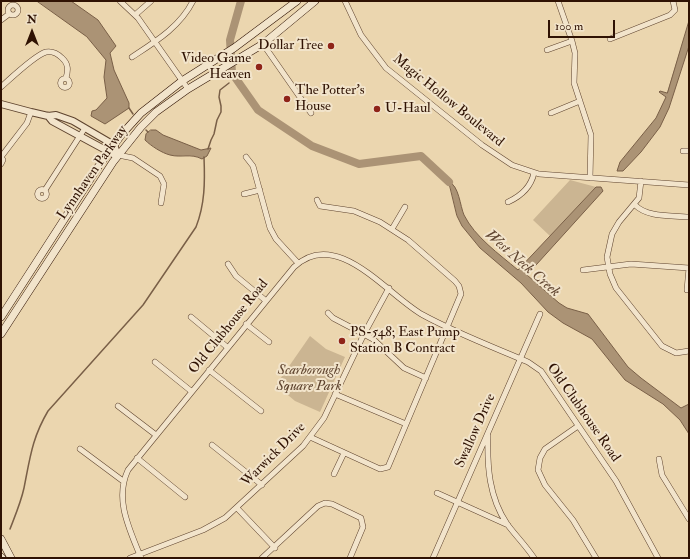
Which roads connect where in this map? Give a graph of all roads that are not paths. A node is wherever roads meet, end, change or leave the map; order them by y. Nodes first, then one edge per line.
1 (120, 1) edge
2 (151, 1) edge
3 (193, 1) edge
4 (297, 1) edge
5 (315, 1) edge
6 (345, 1) edge
7 (558, 1) edge
8 (673, 1) edge
9 (289, 8) junction
10 (9, 14) dead end
11 (135, 15) junction
12 (1, 20) edge
13 (610, 39) dead end
14 (572, 41) junction
15 (155, 42) junction
16 (263, 44) junction
17 (547, 50) dead end
18 (132, 57) dead end
19 (66, 78) dead end
20 (182, 81) junction
21 (1, 87) edge
22 (188, 89) junction
23 (580, 101) junction
24 (1, 104) edge
25 (31, 112) junction
26 (311, 113) dead end
27 (551, 113) dead end
28 (48, 116) junction
29 (85, 128) junction
30 (80, 135) junction
31 (114, 145) junction
32 (683, 151) dead end
33 (689, 151) edge
34 (109, 152) junction
35 (118, 155) junction
36 (1, 157) edge
37 (246, 157) dead end
38 (1, 164) edge
39 (534, 173) junction
40 (590, 178) junction
41 (642, 181) junction
42 (689, 185) edge
43 (45, 190) dead end
44 (260, 190) junction
45 (244, 194) dead end
46 (317, 200) dead end
47 (508, 202) dead end
48 (162, 203) dead end
49 (635, 205) junction
50 (405, 207) dead end
51 (689, 217) edge
52 (392, 229) junction
53 (298, 263) junction
54 (228, 264) dead end
55 (608, 267) junction
56 (689, 268) edge
57 (583, 270) dead end
58 (389, 288) junction
59 (687, 290) dead end
60 (266, 300) junction
61 (328, 312) dead end
62 (540, 314) dead end
63 (191, 317) dead end
64 (1, 318) edge
65 (246, 324) junction
66 (448, 327) junction
67 (1, 334) edge
68 (364, 334) junction
69 (269, 342) dead end
70 (226, 347) junction
71 (689, 351) edge
72 (520, 359) junction
73 (155, 362) dead end
74 (209, 370) junction
75 (426, 378) junction
76 (191, 391) junction
77 (335, 394) junction
78 (118, 406) dead end
79 (261, 411) dead end
80 (406, 424) junction
81 (578, 426) junction
82 (488, 432) junction
83 (156, 435) junction
84 (310, 437) junction
85 (212, 445) dead end
86 (80, 449) dead end
87 (344, 453) junction
88 (137, 458) junction
89 (659, 459) dead end
90 (334, 474) dead end
91 (123, 481) junction
92 (262, 485) junction
93 (437, 493) dead end
94 (185, 497) dead end
95 (457, 502) junction
96 (237, 508) junction
97 (689, 519) edge
98 (508, 525) junction
99 (1, 539) edge
100 (275, 548) junction
101 (140, 556) edge
102 (11, 558) edge
103 (130, 558) edge
104 (262, 558) edge
105 (350, 558) edge
106 (433, 558) edge
107 (534, 558) edge
108 (596, 558) edge
109 (658, 558) edge

1 - 11 street
2 - 11 street
3 - 15 street
4 - 9 main road, Lynnhaven Parkway
5 - 16 main road, Lynnhaven Parkway
6 - 39 street, Magic Hollow Boulevard
7 - 14 street
8 - 13 street
9 - 16 main road
9 - 20 main road, Lynnhaven Parkway
10 - 12 street
11 - 15 street
14 - 17 street
14 - 23 street
15 - 18 street
15 - 20 street
16 - 22 main road, Lynnhaven Parkway
16 - 26 street
19 - 21 street
20 - 22 street
20 - 31 main road, Lynnhaven Parkway
22 - 35 main road, Lynnhaven Parkway
23 - 27 street
23 - 40 street
24 - 25 street
25 - 28 street
25 - 36 street
28 - 29 street
28 - 30 street
29 - 30 street
29 - 31 street
30 - 34 street
30 - 43 street
31 - 34 main road, Lynnhaven Parkway
31 - 35 street
32 - 33 street
34 - 35 street
34 - 64 main road, Lynnhaven Parkway
35 - 48 street
35 - 67 main road, Lynnhaven Parkway
36 - 38 street
37 - 44 street
39 - 40 street, Magic Hollow Boulevard
39 - 47 street
40 - 41 street, Magic Hollow Boulevard
41 - 42 street, Magic Hollow Boulevard
41 - 49 street
44 - 45 street
44 - 53 street
46 - 52 street
49 - 51 street
49 - 55 street
50 - 52 street
52 - 66 street
53 - 58 street, Old Clubhouse Road
53 - 60 street, Old Clubhouse Road
54 - 60 street
55 - 56 street
55 - 57 street
55 - 71 street
56 - 59 street
58 - 66 street, Old Clubhouse Road
58 - 68 street, Warwick Drive
60 - 65 street, Old Clubhouse Road
61 - 68 street
62 - 72 street, Swallow Drive
63 - 70 street
65 - 69 street
65 - 70 street, Old Clubhouse Road
66 - 72 street, Old Clubhouse Road
66 - 75 street
68 - 75 street
68 - 77 street, Warwick Drive
70 - 74 street, Old Clubhouse Road
72 - 81 street, Old Clubhouse Road
72 - 82 street, Swallow Drive
73 - 76 street
74 - 76 street, Old Clubhouse Road
74 - 79 street
75 - 80 street
76 - 83 street, Old Clubhouse Road
77 - 80 street
77 - 84 street, Warwick Drive
78 - 83 street
80 - 87 street
81 - 108 street
81 - 109 street, Old Clubhouse Road
82 - 95 street, Swallow Drive
82 - 98 street
83 - 88 street, Old Clubhouse Road
84 - 87 street
84 - 92 street, Warwick Drive
85 - 92 street
86 - 91 street
87 - 90 street
88 - 91 street, Old Clubhouse Road
88 - 94 street
89 - 97 street
91 - 101 street, Old Clubhouse Road
92 - 96 street, Warwick Drive
93 - 95 street
95 - 98 street
95 - 106 street, Swallow Drive
96 - 100 street
96 - 101 street, Warwick Drive
98 - 107 street
99 - 102 main road
100 - 104 street
100 - 105 street
101 - 103 street, Warwick Drive

